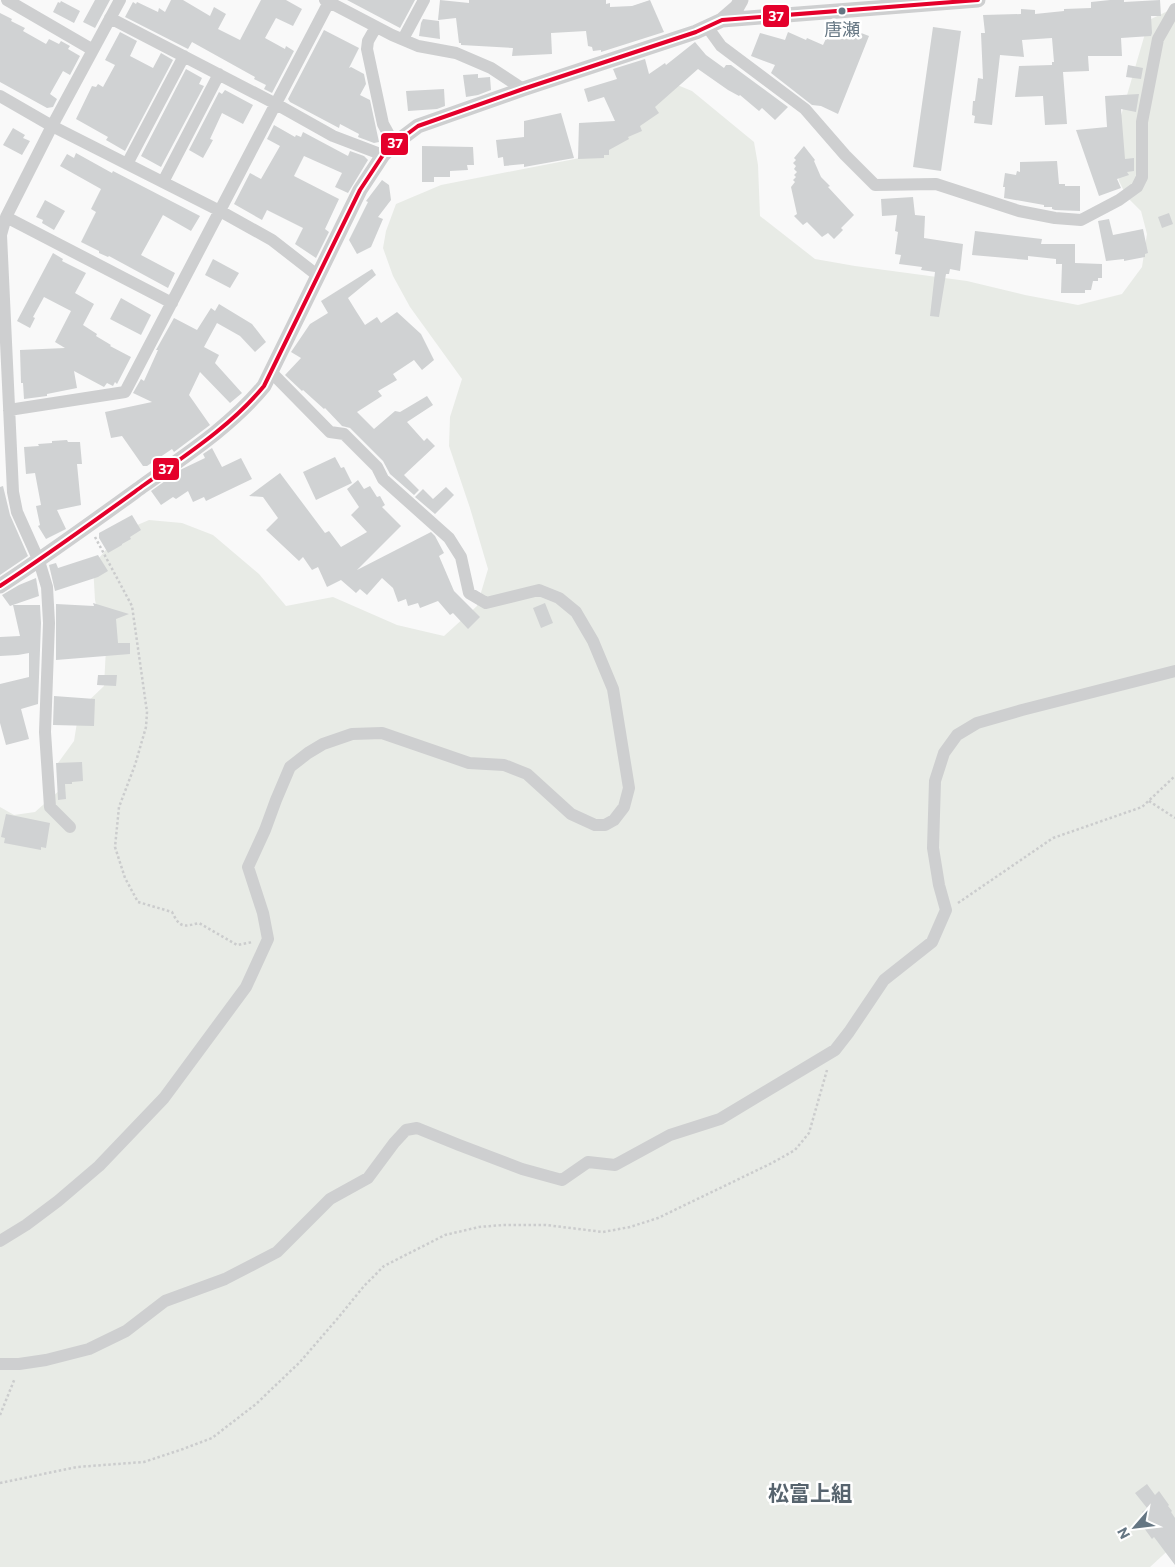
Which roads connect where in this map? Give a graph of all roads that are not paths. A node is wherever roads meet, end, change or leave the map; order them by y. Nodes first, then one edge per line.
1 (6, 0) edge
2 (120, 0) edge
3 (424, 0) edge
4 (741, 0) edge
5 (978, 0) edge
6 (327, 1) edge
7 (1175, 9) edge
8 (110, 18) junction
9 (722, 20) junction
10 (376, 27) junction
11 (708, 28) junction
12 (404, 39) junction
13 (93, 50) junction
14 (184, 56) junction
15 (219, 74) junction
16 (523, 89) junction
17 (0, 96) edge
18 (276, 104) junction
19 (52, 126) junction
20 (394, 144) junction
21 (383, 155) junction
22 (127, 164) junction
23 (162, 182) junction
24 (220, 211) junction
25 (6, 218) junction
26 (317, 275) junction
27 (172, 303) junction
28 (271, 372) junction
29 (9, 410) junction
30 (5, 431) edge
31 (39, 561) junction
32 (0, 586) edge
33 (1175, 671) edge
34 (70, 827) dead end
35 (0, 1241) edge
36 (0, 1364) edge

1 - 13 street
2 - 8 street
3 - 12 street
4 - 9 street
5 - 9 street
6 - 10 street
6 - 18 street
7 - 11 street
8 - 13 street
8 - 14 street
9 - 11 street
10 - 12 street
10 - 20 street
11 - 16 street
12 - 16 street
13 - 19 street
14 - 15 street
14 - 22 street
15 - 18 street
15 - 23 street
16 - 20 street
17 - 19 street
18 - 21 street
18 - 24 street
19 - 22 street
19 - 25 street
20 - 21 street
21 - 26 street
22 - 23 street
23 - 24 street
24 - 26 street
24 - 27 street
25 - 27 street
25 - 29 street
26 - 28 street
27 - 29 street
28 - 31 street
28 - 35 street
29 - 30 street
30 - 31 street
31 - 32 street
31 - 34 street
33 - 36 street

